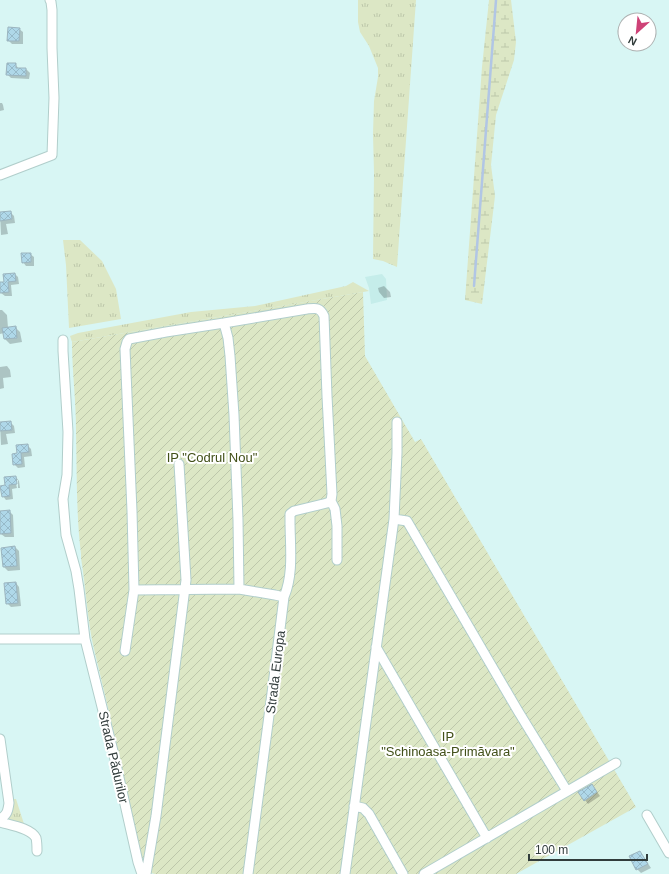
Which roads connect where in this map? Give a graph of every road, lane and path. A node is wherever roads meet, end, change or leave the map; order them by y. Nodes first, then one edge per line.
1 (50, 0) edge
2 (0, 175) edge
3 (224, 322) junction
4 (63, 340) dead end
5 (397, 422) dead end
6 (179, 464) dead end
7 (331, 500) junction
8 (394, 519) junction
9 (337, 560) dead end
10 (239, 589) junction
11 (134, 590) junction
12 (185, 590) junction
13 (284, 597) junction
14 (0, 639) edge
15 (84, 640) junction
16 (376, 647) junction
17 (125, 651) dead end
18 (0, 739) edge
19 (1, 758) edge
20 (616, 763) dead end
21 (567, 791) junction
22 (354, 806) junction
23 (647, 815) dead end
24 (0, 818) edge
25 (0, 822) edge
26 (487, 838) junction
27 (37, 852) dead end
28 (669, 853) edge
29 (142, 874) edge
30 (146, 874) edge
31 (248, 874) edge
32 (345, 874) edge
33 (403, 874) edge
34 (424, 874) edge

1 - 2 street
3 - 7 street
3 - 10 street
3 - 11 street
4 - 15 street, Strada Pădurilor
5 - 8 street
6 - 12 street
7 - 9 street
7 - 13 street, Strada Europa
8 - 16 street
8 - 21 street
10 - 12 street
10 - 13 street
11 - 12 street
11 - 17 street
12 - 30 street
13 - 31 street, Strada Europa
14 - 15 street
15 - 29 street, Strada Pădurilor
16 - 22 street
16 - 26 street
18 - 19 street
19 - 24 street
20 - 21 street
21 - 26 street
22 - 32 street
22 - 33 street
23 - 28 street
25 - 27 street
26 - 34 street

